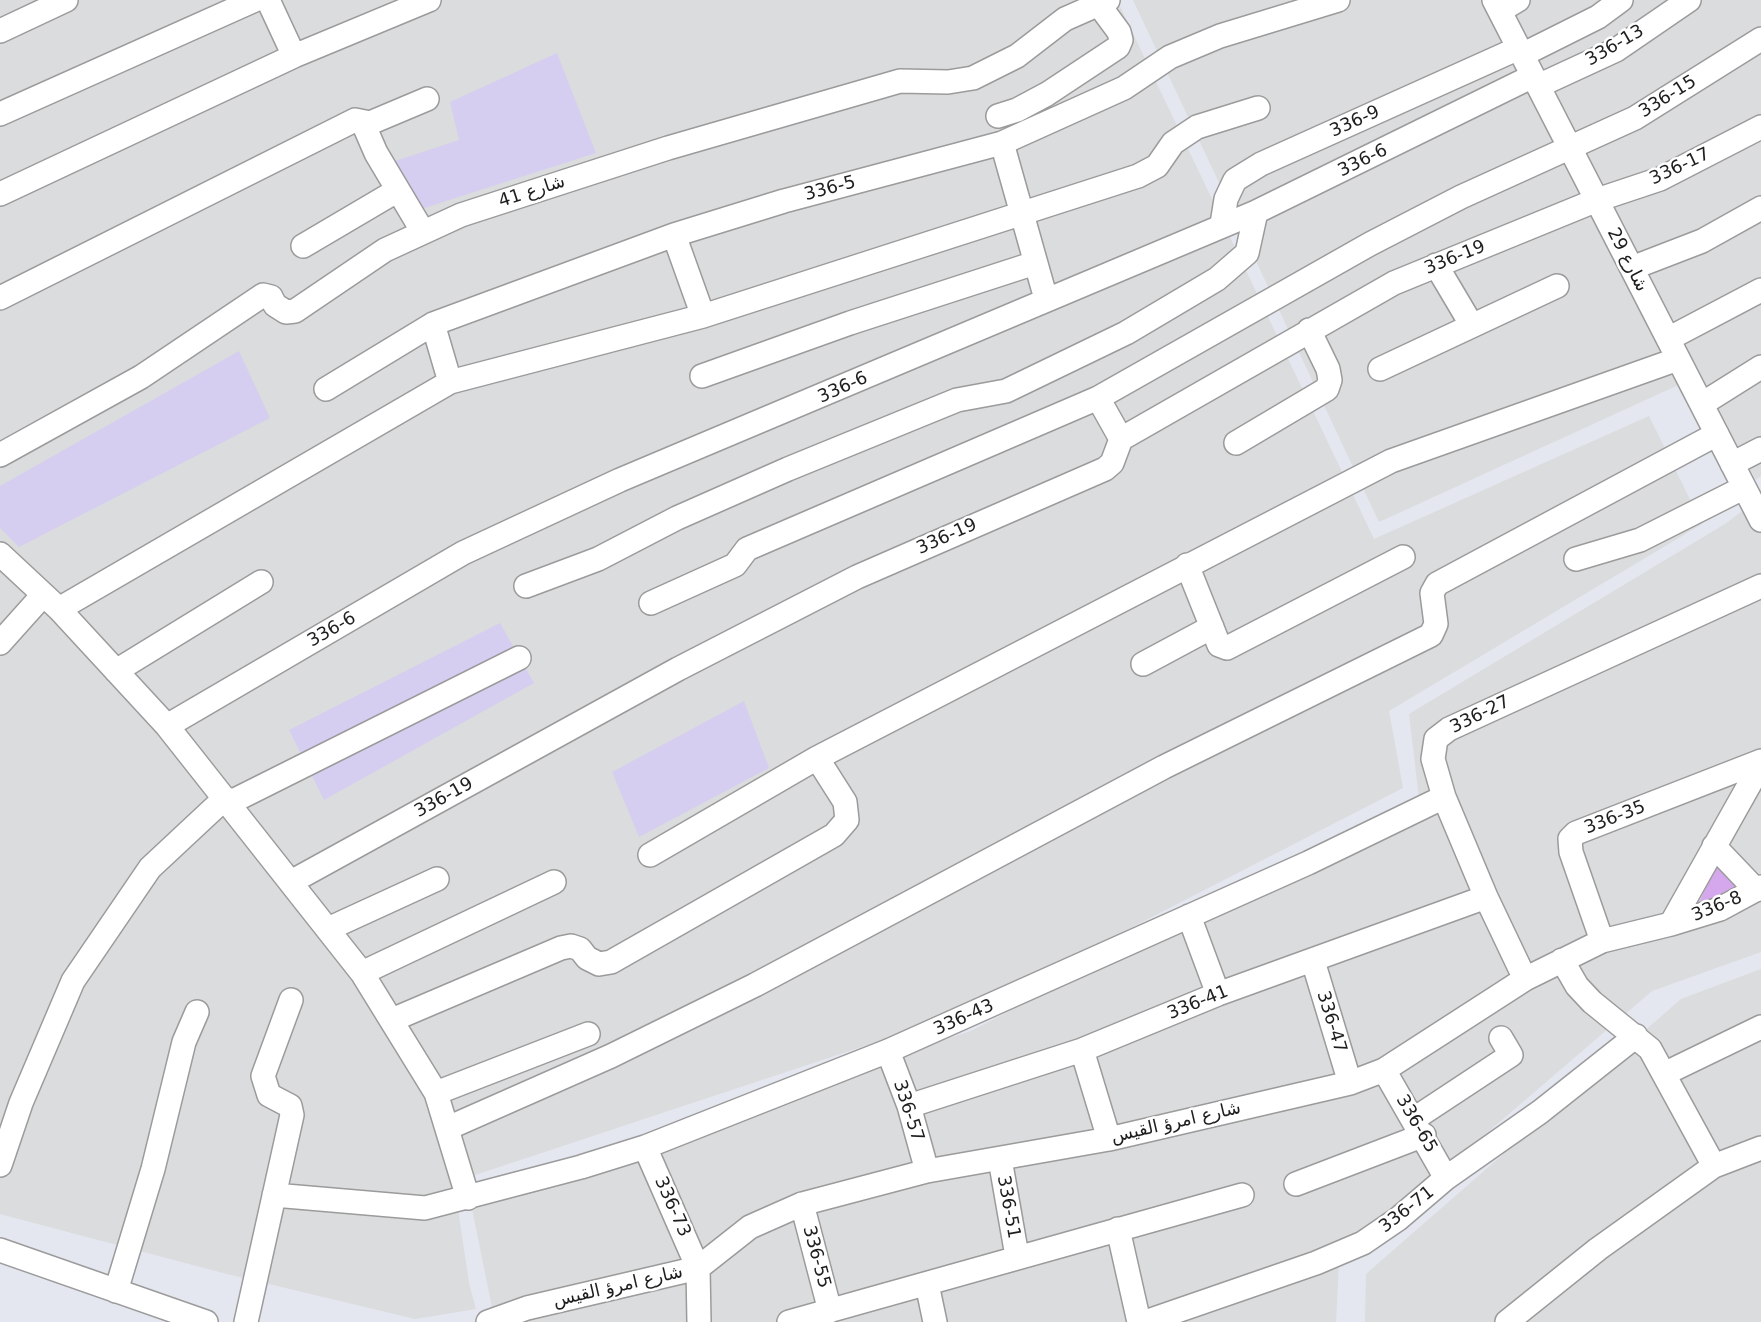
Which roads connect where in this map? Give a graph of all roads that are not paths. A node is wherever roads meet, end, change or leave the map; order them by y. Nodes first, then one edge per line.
1 (66, 0) edge
2 (255, 0) edge
3 (268, 0) edge
4 (429, 0) edge
5 (1338, 0) edge
6 (1621, 0) edge
7 (1689, 0) edge
8 (1103, 2) edge
9 (1504, 4) edge
10 (32, 7) edge
11 (0, 31) edge
12 (1761, 39) edge
13 (1520, 52) junction
14 (294, 56) junction
15 (1536, 81) junction
16 (427, 99) dead end
17 (1258, 108) dead end
18 (0, 114) edge
19 (998, 116) dead end
20 (363, 123) junction
21 (1761, 127) edge
22 (1002, 143) junction
23 (1569, 146) junction
24 (398, 190) junction
25 (0, 194) edge
26 (1597, 200) junction
27 (1761, 208) edge
28 (1019, 212) junction
29 (1256, 212) junction
30 (1222, 224) junction
31 (423, 232) junction
32 (674, 235) junction
33 (303, 246) dead end
34 (1035, 263) junction
35 (1436, 265) junction
36 (1632, 268) junction
37 (1557, 286) dead end
38 (1761, 290) edge
39 (0, 298) edge
40 (1046, 299) junction
41 (703, 316) junction
42 (433, 324) junction
43 (1471, 324) junction
44 (1310, 330) junction
45 (1673, 349) junction
46 (1761, 367) edge
47 (1380, 369) dead end
48 (702, 376) dead end
49 (450, 382) junction
50 (326, 389) dead end
51 (1098, 398) junction
52 (1702, 404) junction
53 (1717, 434) junction
54 (1121, 439) junction
55 (1236, 443) dead end
56 (1761, 449) edge
57 (0, 455) edge
58 (1732, 464) junction
59 (1743, 488) junction
60 (1761, 520) edge
61 (0, 554) edge
62 (1403, 557) dead end
63 (1576, 559) dead end
64 (1187, 565) junction
65 (261, 582) dead end
66 (526, 586) dead end
67 (1761, 586) edge
68 (51, 602) junction
69 (651, 603) dead end
70 (1212, 627) junction
71 (0, 643) edge
72 (519, 657) dead end
73 (1143, 664) dead end
74 (116, 671) junction
75 (167, 726) junction
76 (817, 758) junction
77 (1761, 762) edge
78 (1444, 797) junction
79 (227, 801) junction
80 (1714, 846) junction
81 (650, 855) dead end
82 (437, 879) dead end
83 (554, 882) dead end
84 (291, 883) junction
85 (1759, 889) edge
86 (1486, 897) junction
87 (1189, 916) junction
88 (1671, 924) junction
89 (328, 929) junction
90 (1602, 941) junction
91 (1562, 960) junction
92 (1313, 961) junction
93 (362, 973) junction
94 (1525, 979) junction
95 (1218, 994) junction
96 (291, 1000) dead end
97 (197, 1012) dead end
98 (392, 1020) junction
99 (1761, 1027) edge
100 (588, 1034) dead end
101 (1636, 1036) junction
102 (1501, 1038) dead end
103 (1082, 1050) junction
104 (888, 1051) junction
105 (1384, 1070) junction
106 (1664, 1074) junction
107 (1350, 1083) junction
108 (436, 1093) junction
109 (909, 1106) junction
110 (1419, 1127) junction
111 (448, 1128) junction
112 (1109, 1139) junction
113 (645, 1147) junction
114 (1761, 1148) edge
115 (1000, 1159) junction
116 (0, 1165) edge
117 (1714, 1166) junction
118 (927, 1171) junction
119 (1446, 1178) junction
120 (1296, 1184) dead end
121 (274, 1195) junction
122 (1242, 1195) dead end
123 (468, 1198) junction
124 (802, 1204) junction
125 (1118, 1229) junction
126 (0, 1250) edge
127 (1017, 1256) junction
128 (698, 1268) junction
129 (927, 1284) junction
130 (116, 1291) junction
131 (830, 1311) junction
132 (206, 1322) edge
133 (246, 1322) edge
134 (488, 1322) edge
135 (699, 1322) edge
136 (789, 1322) edge
137 (934, 1322) edge
138 (1139, 1322) edge
139 (1145, 1322) edge
140 (1507, 1322) edge

1 - 10 street
2 - 18 street
3 - 14 street
4 - 14 street
5 - 22 street, 336-5
6 - 13 street, 336-9
7 - 15 street, 336-13
8 - 19 street
8 - 31 street, شارع 41
9 - 13 street, شارع 29
10 - 11 street
12 - 23 street, 336-15
13 - 15 street, شارع 29
13 - 30 street, 336-9
14 - 25 street
15 - 23 street, شارع 29
15 - 29 street, 336-6
16 - 20 street
17 - 28 street
20 - 24 street
20 - 39 street
21 - 26 street, 336-17
22 - 28 street
22 - 32 street, 336-5
23 - 26 street, شارع 29
23 - 51 street, 336-15
24 - 31 street
24 - 33 street
26 - 35 street, 336-19
26 - 36 street, شارع 29
27 - 36 street
28 - 34 street
28 - 41 street
29 - 30 street, 336-6
29 - 66 street
30 - 40 street, 336-6
31 - 57 street, شارع 41
32 - 41 street
32 - 42 street, 336-5
34 - 40 street
34 - 48 street
35 - 43 street
35 - 44 street, 336-19
36 - 45 street, شارع 29
37 - 43 street
38 - 45 street
40 - 75 street, 336-6
41 - 49 street
42 - 49 street
42 - 50 street, 336-5
43 - 47 street
44 - 54 street, 336-19
44 - 55 street
45 - 52 street, شارع 29
45 - 64 street
46 - 52 street
49 - 68 street
51 - 54 street
51 - 69 street, 336-15
52 - 53 street, شارع 29
53 - 58 street, شارع 29
53 - 111 street
54 - 84 street, 336-19
56 - 58 street
58 - 59 street, شارع 29
59 - 60 street, شارع 29
59 - 63 street
61 - 68 street
62 - 70 street
64 - 70 street
64 - 76 street
65 - 74 street
67 - 78 street, 336-27
68 - 71 street
68 - 74 street
70 - 73 street
72 - 79 street
74 - 75 street
75 - 79 street
76 - 81 street
76 - 98 street
77 - 80 street
77 - 90 street, 336-35
78 - 86 street, 336-27
78 - 87 street, 336-43
79 - 84 street
79 - 116 street
80 - 85 street
80 - 88 street
82 - 89 street
83 - 93 street
84 - 89 street
85 - 88 street, 336-8
86 - 92 street, 336-41
86 - 94 street, 336-27
87 - 95 street
87 - 104 street, 336-43
88 - 90 street, شارع امرؤ القيس
89 - 93 street
90 - 91 street, شارع امرؤ القيس
91 - 94 street, شارع امرؤ القيس
91 - 101 street
92 - 95 street, 336-41
92 - 107 street, 336-47
93 - 98 street
94 - 105 street, شارع امرؤ القيس
95 - 103 street, 336-41
96 - 121 street
97 - 130 street
98 - 108 street
99 - 106 street
100 - 108 street
101 - 106 street
101 - 119 street, 336-71
102 - 110 street
103 - 109 street, 336-41
103 - 112 street
104 - 109 street, 336-57
104 - 113 street, 336-43
105 - 107 street, شارع امرؤ القيس
105 - 110 street, 336-65
106 - 117 street
107 - 112 street, شارع امرؤ القيس
108 - 111 street
109 - 118 street, 336-57
110 - 119 street, 336-65
110 - 120 street
111 - 123 street
112 - 115 street, شارع امرؤ القيس
113 - 123 street, 336-43
113 - 128 street, 336-73
114 - 117 street
115 - 118 street, شارع امرؤ القيس
115 - 127 street, 336-51
117 - 140 street
118 - 124 street, شارع امرؤ القيس
119 - 139 street, 336-71
121 - 123 street, 336-43
121 - 133 street
122 - 125 street
124 - 128 street, شارع امرؤ القيس
124 - 131 street, 336-55
125 - 127 street
125 - 138 street
126 - 130 street
127 - 129 street
128 - 134 street, شارع امرؤ القيس
128 - 135 street
129 - 131 street
129 - 137 street
130 - 132 street
131 - 136 street

